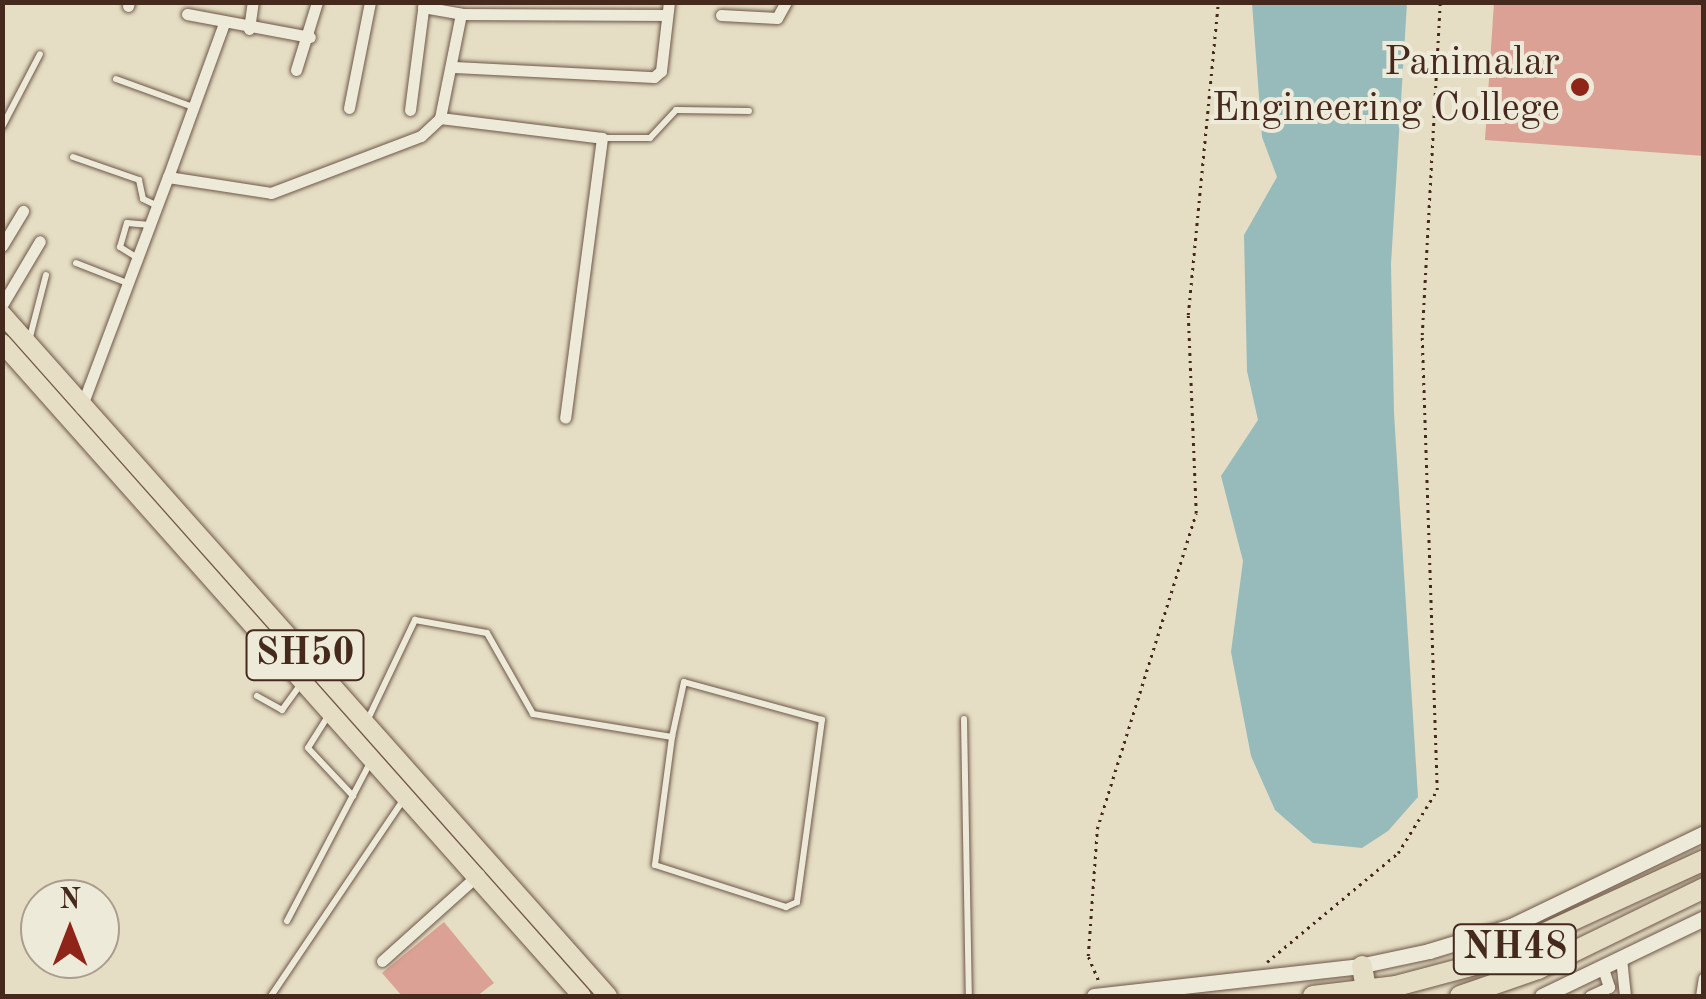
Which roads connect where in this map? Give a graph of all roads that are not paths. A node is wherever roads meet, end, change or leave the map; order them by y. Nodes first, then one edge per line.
1 (253, 2) edge
2 (317, 2) edge
3 (370, 2) edge
4 (606, 2) edge
5 (786, 2) edge
6 (424, 5) edge
7 (668, 9) edge
8 (188, 14) dead end
9 (461, 14) junction
10 (721, 15) dead end
11 (606, 18) junction
12 (223, 26) junction
13 (249, 29) junction
14 (310, 37) junction
15 (40, 54) dead end
16 (454, 67) junction
17 (296, 70) dead end
18 (116, 79) dead end
19 (193, 107) junction
20 (349, 108) dead end
21 (410, 110) dead end
22 (748, 112) dead end
23 (440, 118) junction
24 (2, 127) edge
25 (602, 138) junction
26 (73, 158) dead end
27 (168, 177) junction
28 (158, 205) junction
29 (23, 210) dead end
30 (150, 226) junction
31 (40, 242) dead end
32 (2, 246) edge
33 (138, 257) junction
34 (76, 263) dead end
35 (46, 275) dead end
36 (128, 283) junction
37 (2, 305) edge
38 (2, 314) edge
39 (28, 342) junction
40 (2, 343) edge
41 (82, 404) junction
42 (565, 418) dead end
43 (76, 426) junction
44 (302, 681) junction
45 (257, 696) dead end
46 (330, 712) junction
47 (964, 719) dead end
48 (366, 724) junction
49 (672, 737) junction
50 (372, 759) junction
51 (353, 796) junction
52 (405, 796) junction
53 (1704, 833) edge
54 (1704, 860) edge
55 (484, 871) junction
56 (1701, 894) edge
57 (1704, 918) edge
58 (287, 921) dead end
59 (1621, 958) junction
60 (382, 961) dead end
61 (1362, 966) junction
62 (1603, 968) junction
63 (1704, 978) edge
64 (1366, 989) junction
65 (271, 996) edge
66 (582, 996) edge
67 (608, 996) edge
68 (968, 996) edge
69 (1099, 996) edge
70 (1312, 996) edge
71 (1460, 996) edge
72 (1542, 996) edge
73 (1590, 996) edge
74 (1625, 996) edge
75 (1701, 996) edge

1 - 13 street
2 - 14 street
3 - 20 street
4 - 11 street
5 - 10 street
6 - 9 street
6 - 21 street
7 - 11 street
7 - 16 street
8 - 12 street
9 - 11 street
9 - 16 street
12 - 13 street
12 - 19 street
13 - 14 street
14 - 17 street
15 - 24 lane
16 - 23 street
18 - 19 lane
19 - 27 street
22 - 25 lane
23 - 25 street
23 - 27 street
25 - 42 street
26 - 28 lane
27 - 28 street
28 - 30 street
29 - 32 street
30 - 33 street
30 - 33 lane
31 - 37 street
33 - 36 street
34 - 36 lane
35 - 39 lane
36 - 41 street
38 - 39 main road, SH50
39 - 41 main road, SH50
40 - 43 main road, SH50
41 - 43 street
41 - 48 main road, SH50
43 - 44 main road, SH50
44 - 45 lane
44 - 46 main road, SH50
46 - 50 main road, SH50
46 - 51 lane
47 - 68 lane
48 - 49 lane
48 - 55 main road, SH50
49 - 49 lane
50 - 51 lane
50 - 52 main road, SH50
51 - 58 lane
52 - 55 main road, SH50
52 - 65 lane
53 - 61 street
54 - 64 highway, NH48
55 - 60 street
55 - 66 main road, SH50
55 - 67 main road, SH50
56 - 71 highway, NH48
57 - 59 street
59 - 62 street
59 - 74 street
61 - 64 highway
61 - 69 street
62 - 72 street
62 - 73 street
63 - 75 street
64 - 70 highway, NH48

